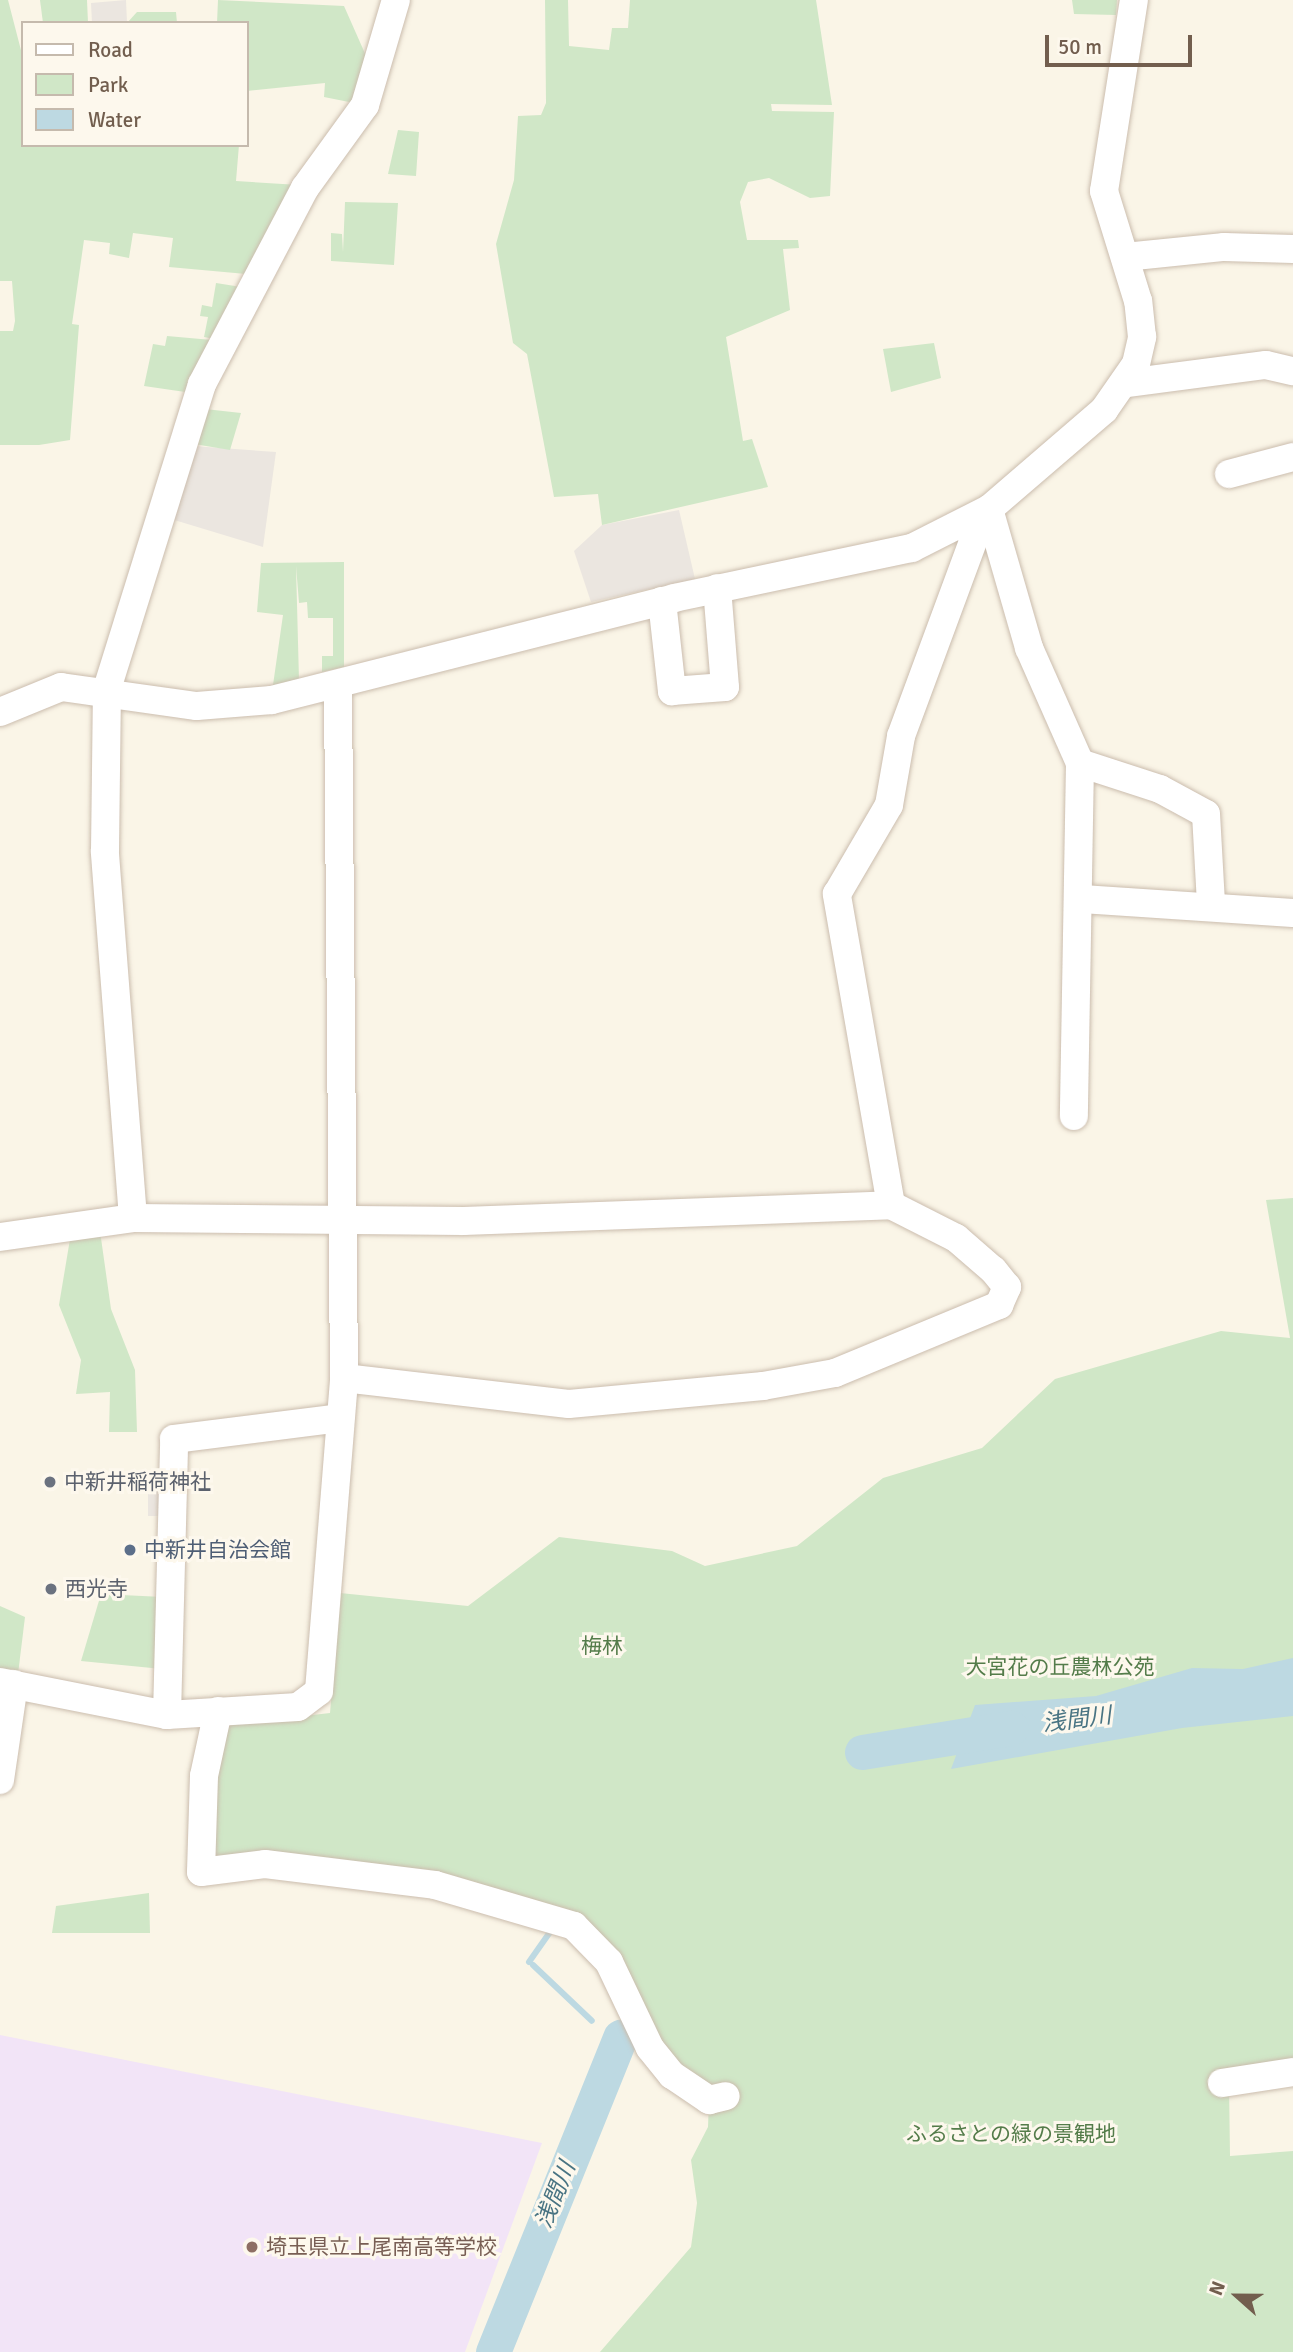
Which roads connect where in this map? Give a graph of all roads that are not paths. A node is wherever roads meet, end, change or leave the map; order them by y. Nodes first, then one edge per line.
1 (396, 0) edge
2 (1135, 0) edge
3 (1293, 249) edge
4 (1125, 257) junction
5 (1293, 371) edge
6 (1127, 383) junction
7 (1293, 457) edge
8 (1229, 474) dead end
9 (977, 516) junction
10 (718, 589) junction
11 (662, 601) junction
12 (338, 684) junction
13 (107, 689) junction
14 (0, 712) edge
15 (1080, 762) junction
16 (1082, 899) junction
17 (1211, 903) junction
18 (1293, 913) edge
19 (1074, 1116) dead end
20 (891, 1205) junction
21 (133, 1218) junction
22 (343, 1221) junction
23 (0, 1237) edge
24 (344, 1378) junction
25 (340, 1418) junction
26 (7, 1683) edge
27 (218, 1711) junction
28 (167, 1715) junction
29 (0, 1780) edge
30 (1293, 2073) edge
31 (1222, 2083) dead end
32 (726, 2096) dead end

1 - 13 street
2 - 4 street
3 - 4 street
4 - 6 street
5 - 6 street
6 - 9 street
7 - 8 street
9 - 10 street
9 - 15 street
9 - 20 street
10 - 11 street
10 - 11 street
11 - 12 street
12 - 13 street
12 - 22 street
13 - 14 street
13 - 21 street
15 - 16 street
15 - 17 street
16 - 17 street
16 - 19 street
17 - 18 street
20 - 22 street
20 - 24 street
21 - 22 street
21 - 23 street
22 - 24 street
24 - 25 street
25 - 27 street
25 - 28 street
26 - 28 street
26 - 29 street
27 - 28 street
27 - 32 street
30 - 31 street

